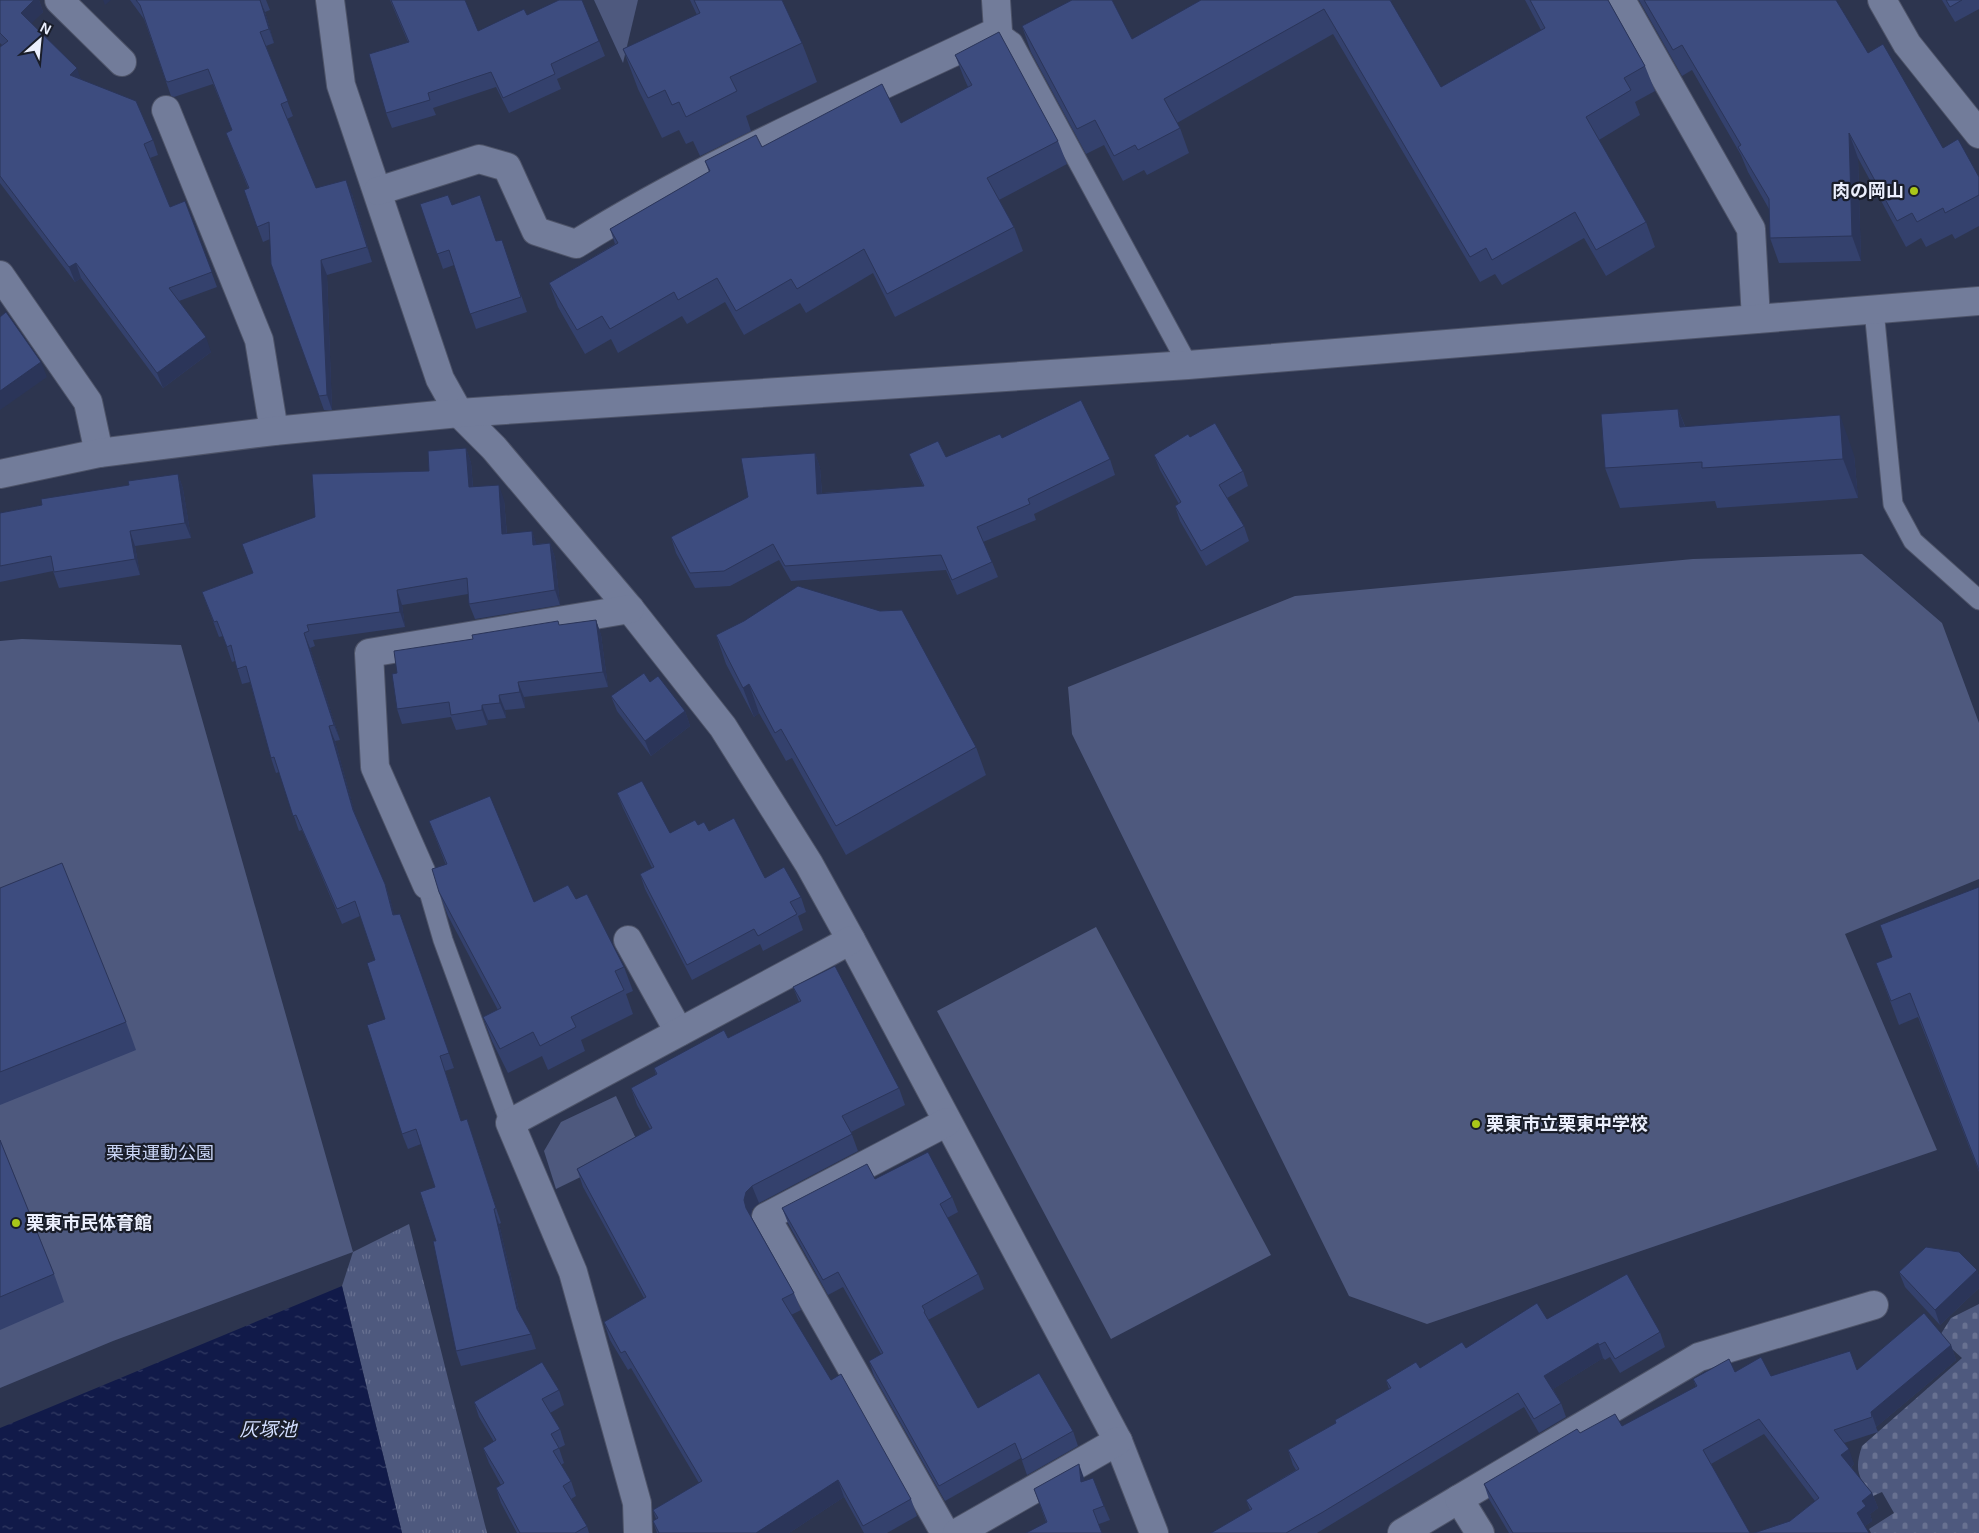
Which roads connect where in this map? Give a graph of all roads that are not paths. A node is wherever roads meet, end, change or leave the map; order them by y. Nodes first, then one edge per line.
1 (59, 0) edge
2 (330, 0) edge
3 (996, 0) edge
4 (1621, 0) edge
5 (1882, 0) edge
6 (998, 31) junction
7 (122, 62) dead end
8 (166, 110) dead end
9 (1979, 134) edge
10 (378, 191) junction
11 (0, 275) edge
12 (1979, 301) edge
13 (1874, 310) junction
14 (1756, 319) junction
15 (1188, 365) junction
16 (459, 413) junction
17 (274, 431) junction
18 (99, 453) junction
19 (0, 474) edge
20 (1979, 600) edge
21 (630, 609) junction
22 (427, 885) joint
23 (628, 940) dead end
24 (851, 940) junction
25 (679, 1032) junction
26 (947, 1122) junction
27 (510, 1123) junction
28 (1874, 1305) dead end
29 (1118, 1441) junction
30 (1459, 1499) junction
31 (638, 1533) edge
32 (945, 1533) edge
33 (957, 1533) edge
34 (1154, 1533) edge
35 (1402, 1533) edge
36 (1480, 1533) edge

1 - 7 street
2 - 10 street
3 - 6 street
4 - 14 street
5 - 9 street
6 - 10 street
6 - 15 lane
8 - 17 street
10 - 16 street
11 - 18 street
12 - 13 street
13 - 14 street
13 - 20 lane
14 - 15 street
15 - 16 street
16 - 17 street
16 - 21 street
17 - 18 street
18 - 19 street
21 - 22 street
21 - 24 street
22 - 27 lane
23 - 25 street
24 - 25 street
24 - 26 street
25 - 27 street
26 - 29 street
26 - 32 street
27 - 31 street
28 - 30 street
29 - 33 street
29 - 34 street
30 - 35 street
30 - 36 street

